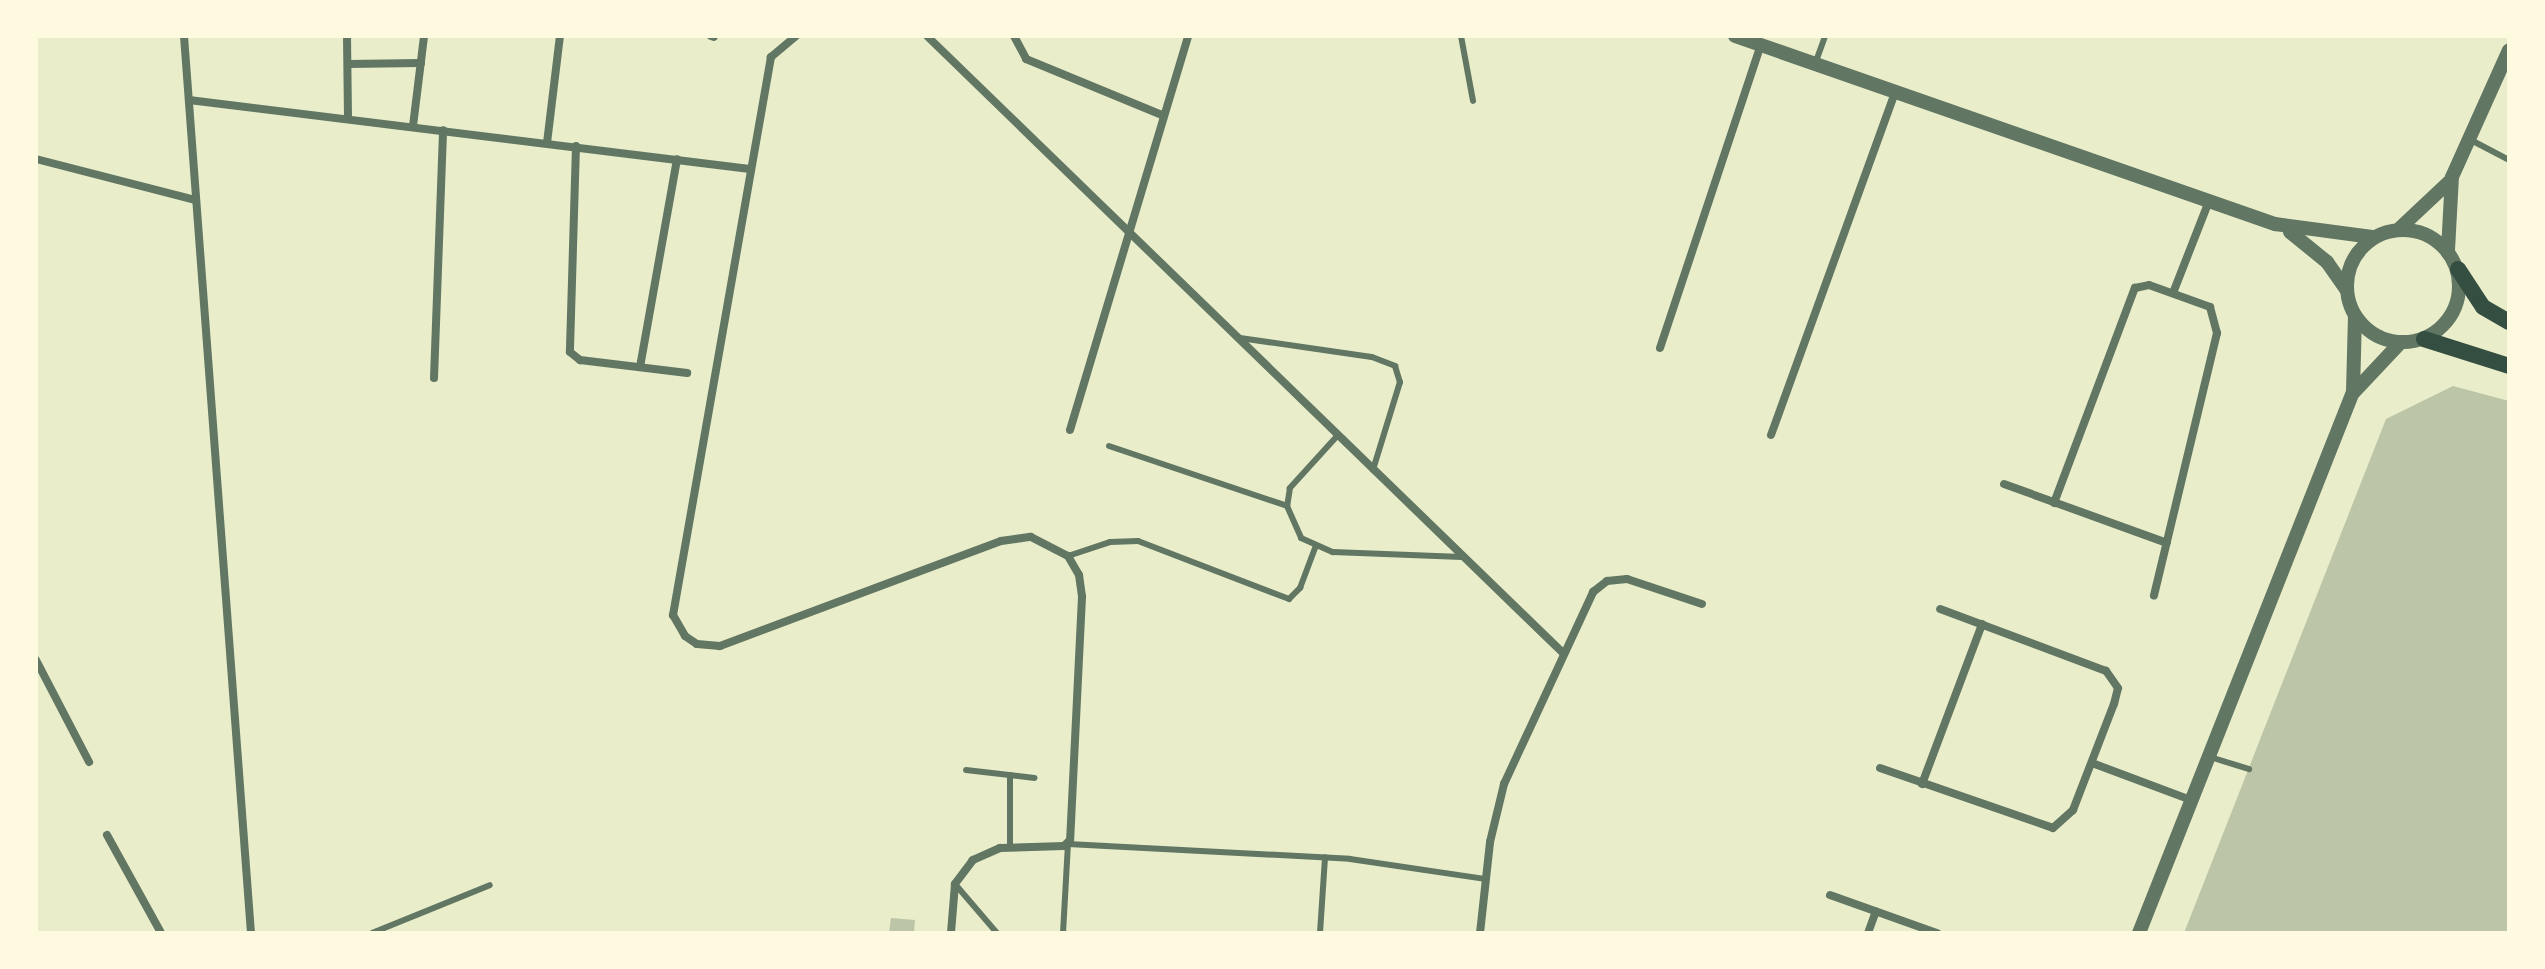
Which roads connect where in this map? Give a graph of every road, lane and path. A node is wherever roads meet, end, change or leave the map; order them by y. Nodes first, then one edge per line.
1 (184, 36) edge
2 (347, 36) edge
3 (424, 36) edge
4 (560, 36) edge
5 (796, 36) edge
6 (927, 36) edge
7 (1014, 36) edge
8 (1188, 36) edge
9 (1461, 36) edge
10 (1735, 36) edge
11 (1825, 36) edge
12 (1761, 45) junction
13 (2509, 50) edge
14 (421, 63) junction
15 (348, 64) junction
16 (1815, 64) junction
17 (1895, 92) junction
18 (189, 100) junction
19 (1473, 101) dead end
20 (1164, 116) junction
21 (348, 118) junction
22 (413, 126) junction
23 (443, 130) junction
24 (2469, 139) junction
25 (547, 143) junction
26 (576, 146) junction
27 (36, 159) edge
28 (677, 159) junction
29 (2509, 160) edge
30 (750, 169) junction
31 (2452, 177) junction
32 (196, 200) junction
33 (2209, 201) junction
34 (2275, 224) junction
35 (2400, 228) junction
36 (1130, 229) junction
37 (2372, 237) junction
38 (2448, 250) junction
39 (2458, 269) junction
40 (2346, 289) junction
41 (2173, 293) junction
42 (2355, 317) junction
43 (2509, 322) edge
44 (1240, 338) junction
45 (2424, 339) junction
46 (2400, 343) junction
47 (1660, 348) dead end
48 (2509, 366) edge
49 (640, 367) junction
50 (687, 373) dead end
51 (434, 378) dead end
52 (2353, 392) junction
53 (1070, 430) dead end
54 (1338, 435) junction
55 (1771, 435) dead end
56 (1109, 446) dead end
57 (1373, 470) junction
58 (2004, 484) dead end
59 (2054, 503) junction
60 (1287, 506) junction
61 (2167, 543) junction
62 (1315, 548) junction
63 (1068, 556) junction
64 (1462, 557) junction
65 (2154, 596) dead end
66 (1702, 604) dead end
67 (1940, 609) dead end
68 (1982, 624) junction
69 (1563, 653) junction
70 (36, 660) edge
71 (2209, 757) junction
72 (89, 762) dead end
73 (2092, 763) junction
74 (1880, 768) dead end
75 (2249, 769) dead end
76 (966, 770) dead end
77 (1010, 775) junction
78 (1035, 778) dead end
79 (1922, 784) junction
80 (2191, 800) junction
81 (107, 835) dead end
82 (1068, 844) junction
83 (1010, 847) junction
84 (1325, 857) junction
85 (1485, 879) junction
86 (955, 884) junction
87 (490, 885) dead end
88 (1830, 895) dead end
89 (1876, 911) junction
90 (161, 933) edge
91 (251, 933) edge
92 (372, 933) edge
93 (951, 933) edge
94 (997, 933) edge
95 (1063, 933) edge
96 (1320, 933) edge
97 (1480, 933) edge
98 (1868, 933) edge
99 (1937, 933) edge
100 (2139, 933) edge

1 - 18 street
2 - 15 street
3 - 14 street
4 - 25 street
5 - 30 street
6 - 36 street
7 - 20 street
8 - 20 street
9 - 19 lane
10 - 12 street
11 - 16 lane
12 - 16 street
12 - 47 street
13 - 24 street
14 - 15 street
14 - 22 street
15 - 21 street
16 - 17 street
17 - 33 street
17 - 55 street
18 - 21 street
18 - 32 street
20 - 36 street
21 - 22 street
22 - 23 street
23 - 25 street
23 - 51 street
24 - 29 lane
24 - 31 street
25 - 26 street
26 - 28 street
26 - 49 street
27 - 32 street
28 - 30 street
28 - 49 street
30 - 63 street
31 - 35 street
31 - 38 street
32 - 91 street
33 - 34 street
33 - 41 street
34 - 37 street
34 - 40 street
35 - 37 street
35 - 38 street
36 - 44 street
36 - 53 street
37 - 40 street
38 - 39 street
39 - 43 main road
39 - 45 street
40 - 42 street
41 - 59 street
41 - 61 street
42 - 46 street
42 - 52 street
44 - 54 street
44 - 57 lane
45 - 46 street
45 - 48 main road
46 - 52 street
49 - 50 street
52 - 71 street
54 - 57 street
54 - 60 lane
56 - 60 lane
57 - 64 street
58 - 59 street
59 - 61 street
60 - 62 lane
61 - 65 street
62 - 63 lane
62 - 64 lane
63 - 82 street
64 - 69 street
66 - 69 street
67 - 68 street
68 - 73 street
68 - 79 street
69 - 85 street
70 - 72 street
71 - 75 lane
71 - 80 street
73 - 79 street
73 - 80 street
74 - 79 street
76 - 77 lane
77 - 78 lane
77 - 83 lane
80 - 100 street
81 - 90 street
82 - 83 street
82 - 84 lane
82 - 95 lane
83 - 86 street
84 - 85 lane
84 - 96 lane
85 - 97 street
86 - 93 street
86 - 94 lane
87 - 92 lane
88 - 89 street
89 - 98 street
89 - 99 street

